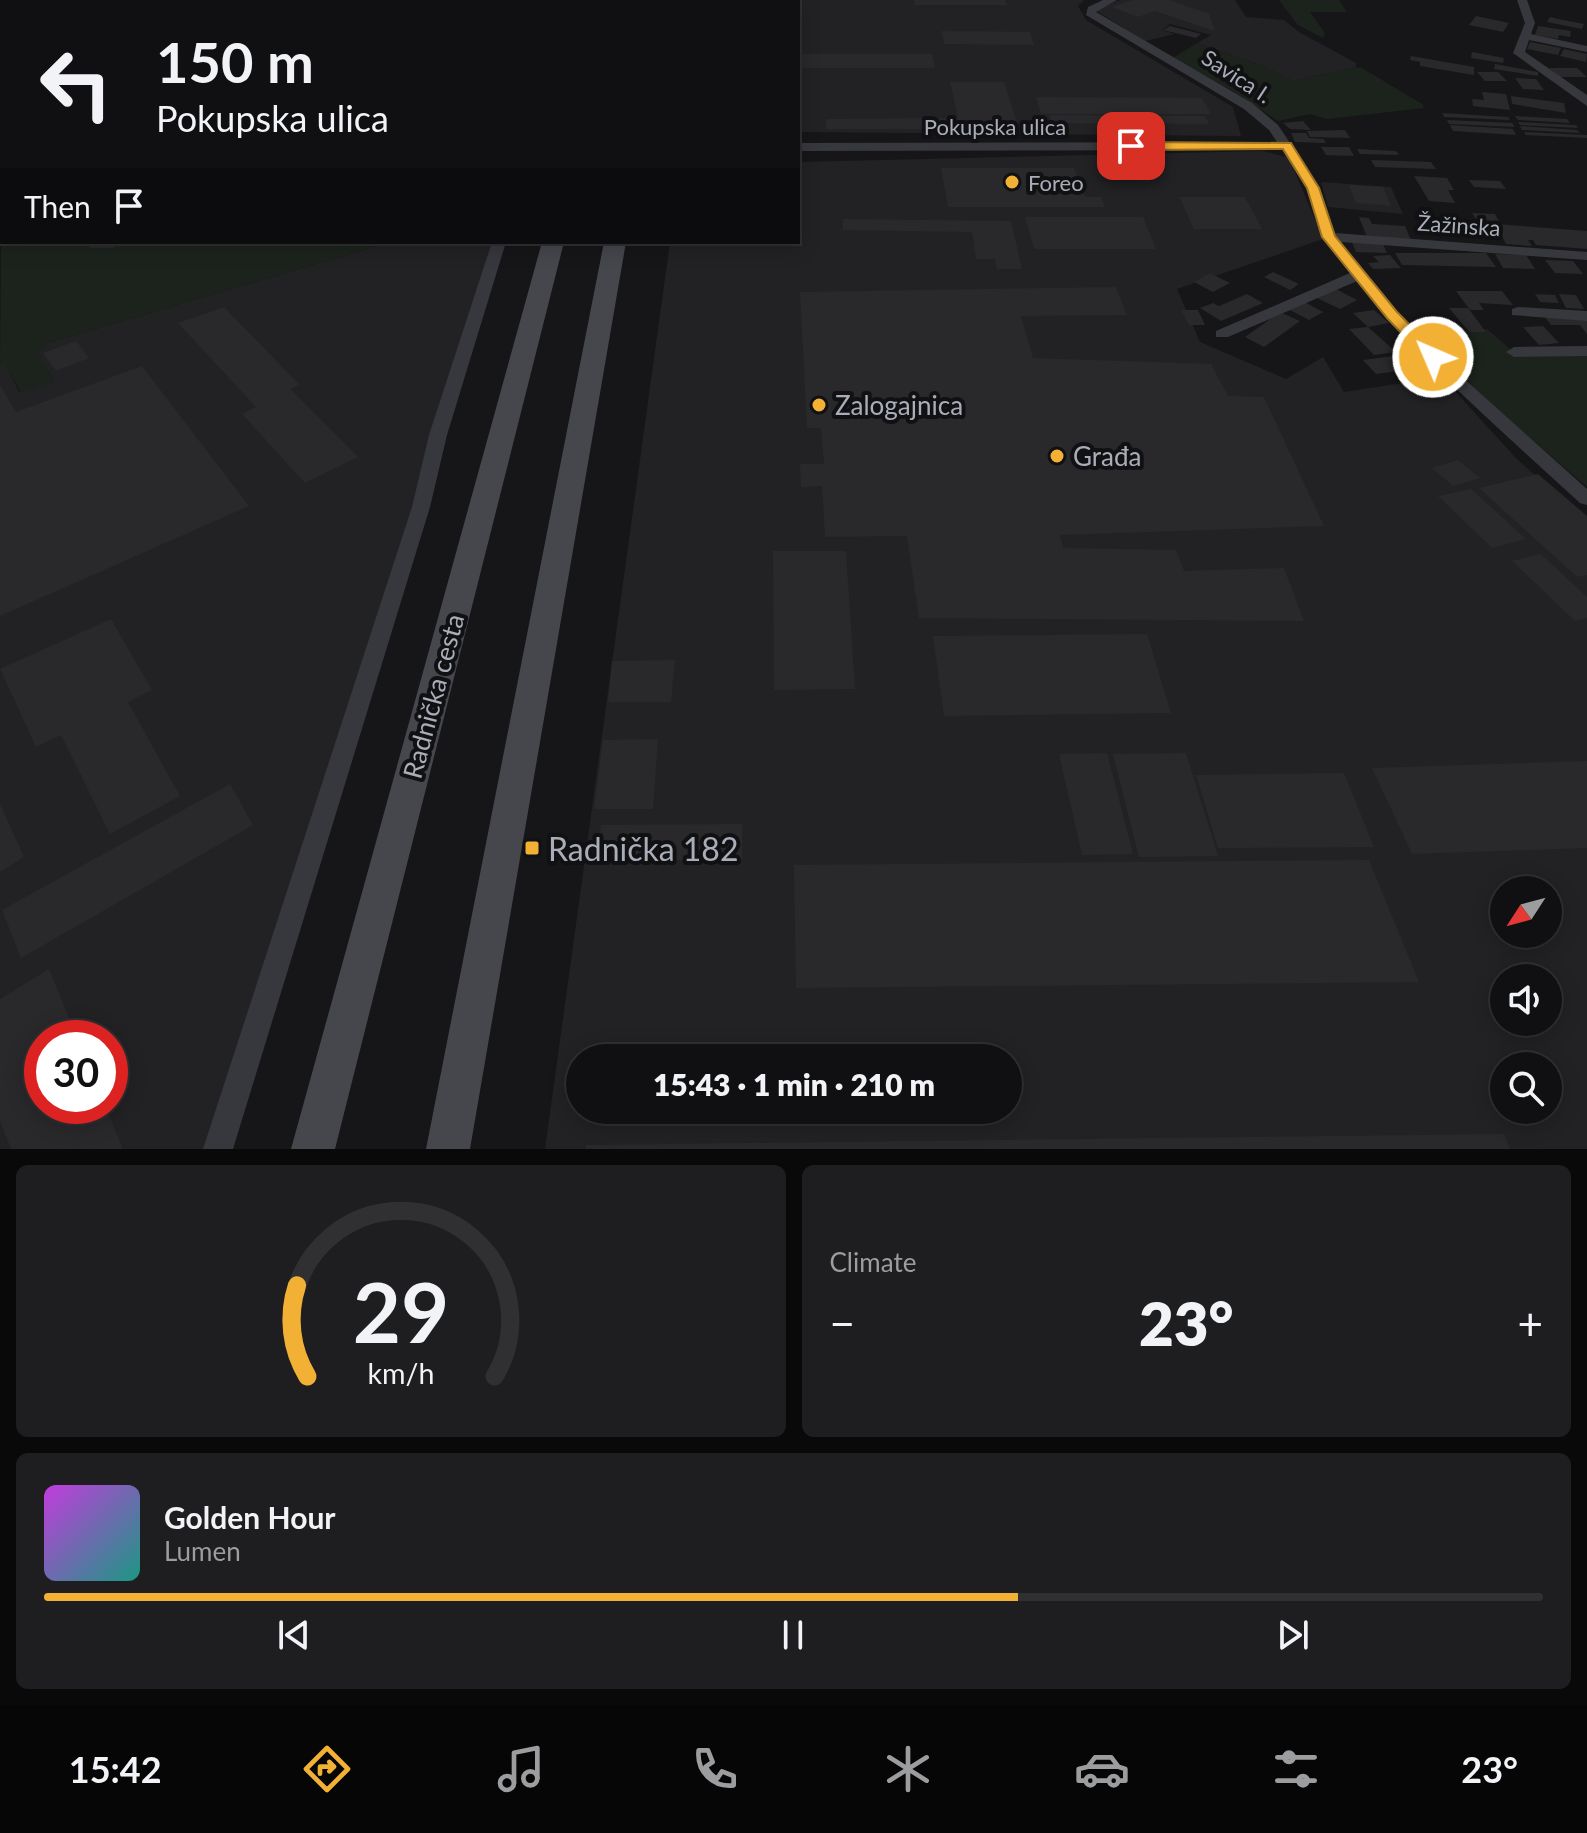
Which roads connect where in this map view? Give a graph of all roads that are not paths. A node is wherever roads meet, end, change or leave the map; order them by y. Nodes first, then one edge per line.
1 (1112, 0) edge
2 (1522, 0) edge
3 (1525, 36) junction
4 (1587, 49) edge
5 (1587, 102) edge
6 (1287, 146) junction
7 (800, 147) edge
8 (1329, 237) junction
9 (498, 244) edge
10 (552, 244) edge
11 (615, 244) edge
12 (1587, 256) edge
13 (1359, 275) junction
14 (1518, 312) dead end
15 (1587, 316) edge
16 (1222, 334) dead end
17 (1587, 351) edge
18 (1514, 352) dead end
19 (1587, 499) edge
20 (218, 1149) edge
21 (313, 1149) edge
22 (448, 1149) edge

1 - 6 street, Savica I.
2 - 3 street
3 - 4 street
3 - 5 street
6 - 7 street, Pokupska ulica
6 - 8 street, Savica I.
8 - 12 street, Žažinska
8 - 13 street, Savica I.
9 - 20 street
10 - 21 main road, Radnička cesta
11 - 22 main road
13 - 16 street
13 - 19 street, Savica I.
14 - 15 street
17 - 18 street

